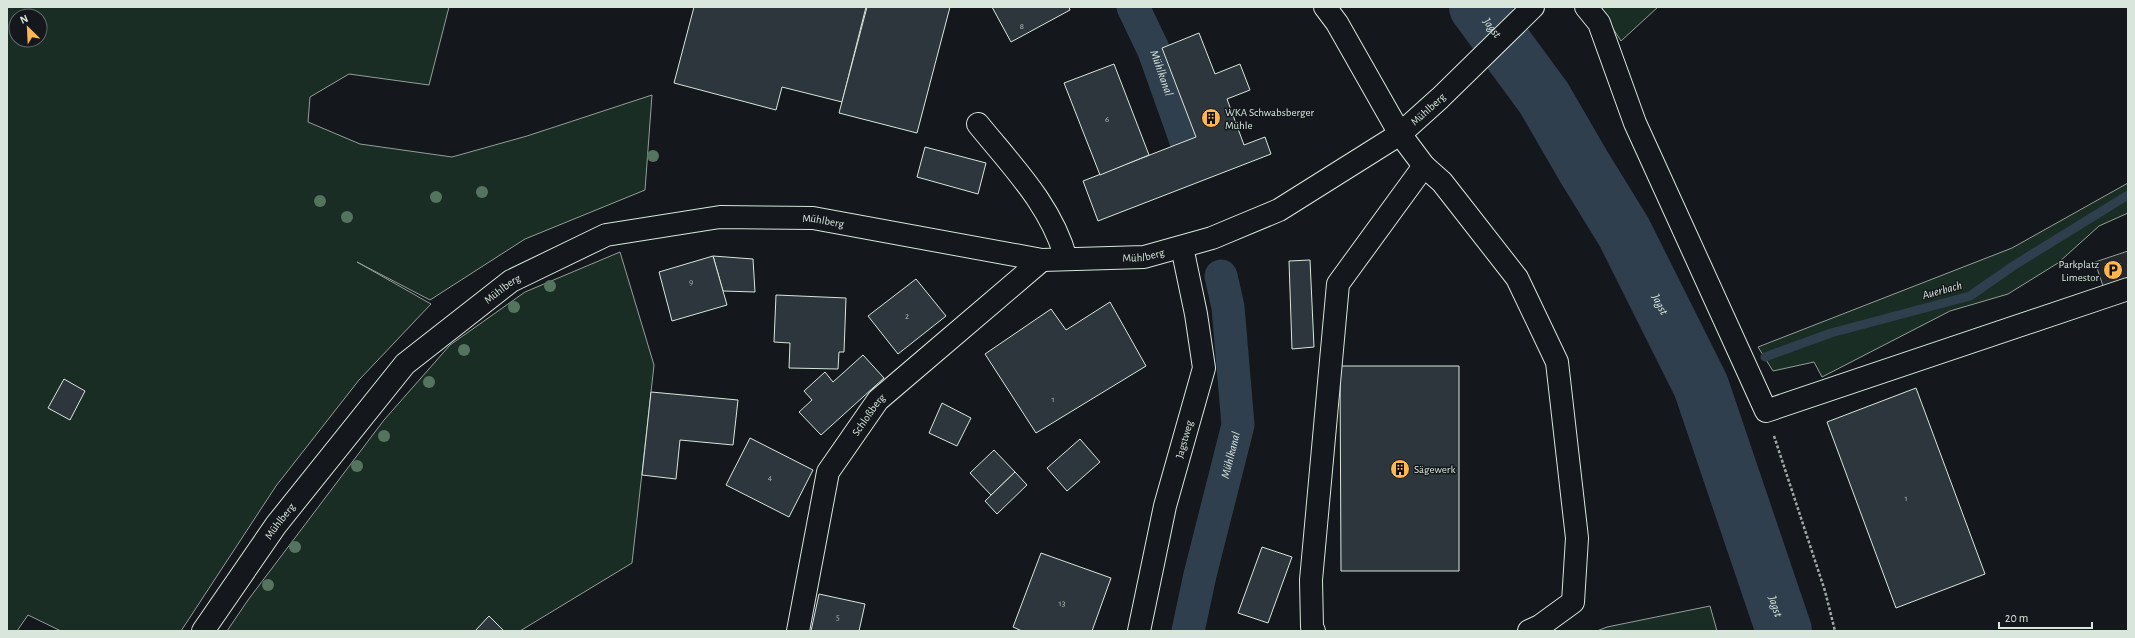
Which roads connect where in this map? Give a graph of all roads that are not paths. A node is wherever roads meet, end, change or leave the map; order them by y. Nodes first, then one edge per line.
1 (1325, 7) edge
2 (1533, 7) edge
3 (1586, 7) edge
4 (978, 124) dead end
5 (1400, 134) junction
6 (1424, 166) junction
7 (1182, 247) junction
8 (1042, 260) junction
9 (1066, 260) junction
10 (2128, 289) edge
11 (203, 631) edge
12 (798, 631) edge
13 (1139, 631) edge
14 (1314, 631) edge
15 (1529, 631) edge

1 - 5 street
2 - 5 street, Mühlberg
3 - 10 street
4 - 9 street
5 - 6 street
5 - 7 street, Mühlberg
6 - 14 street
6 - 15 street
7 - 9 street, Mühlberg
7 - 13 street, Jagstweg
8 - 9 street, Mühlberg
8 - 11 street, Mühlberg
8 - 12 street, Schloßberg

